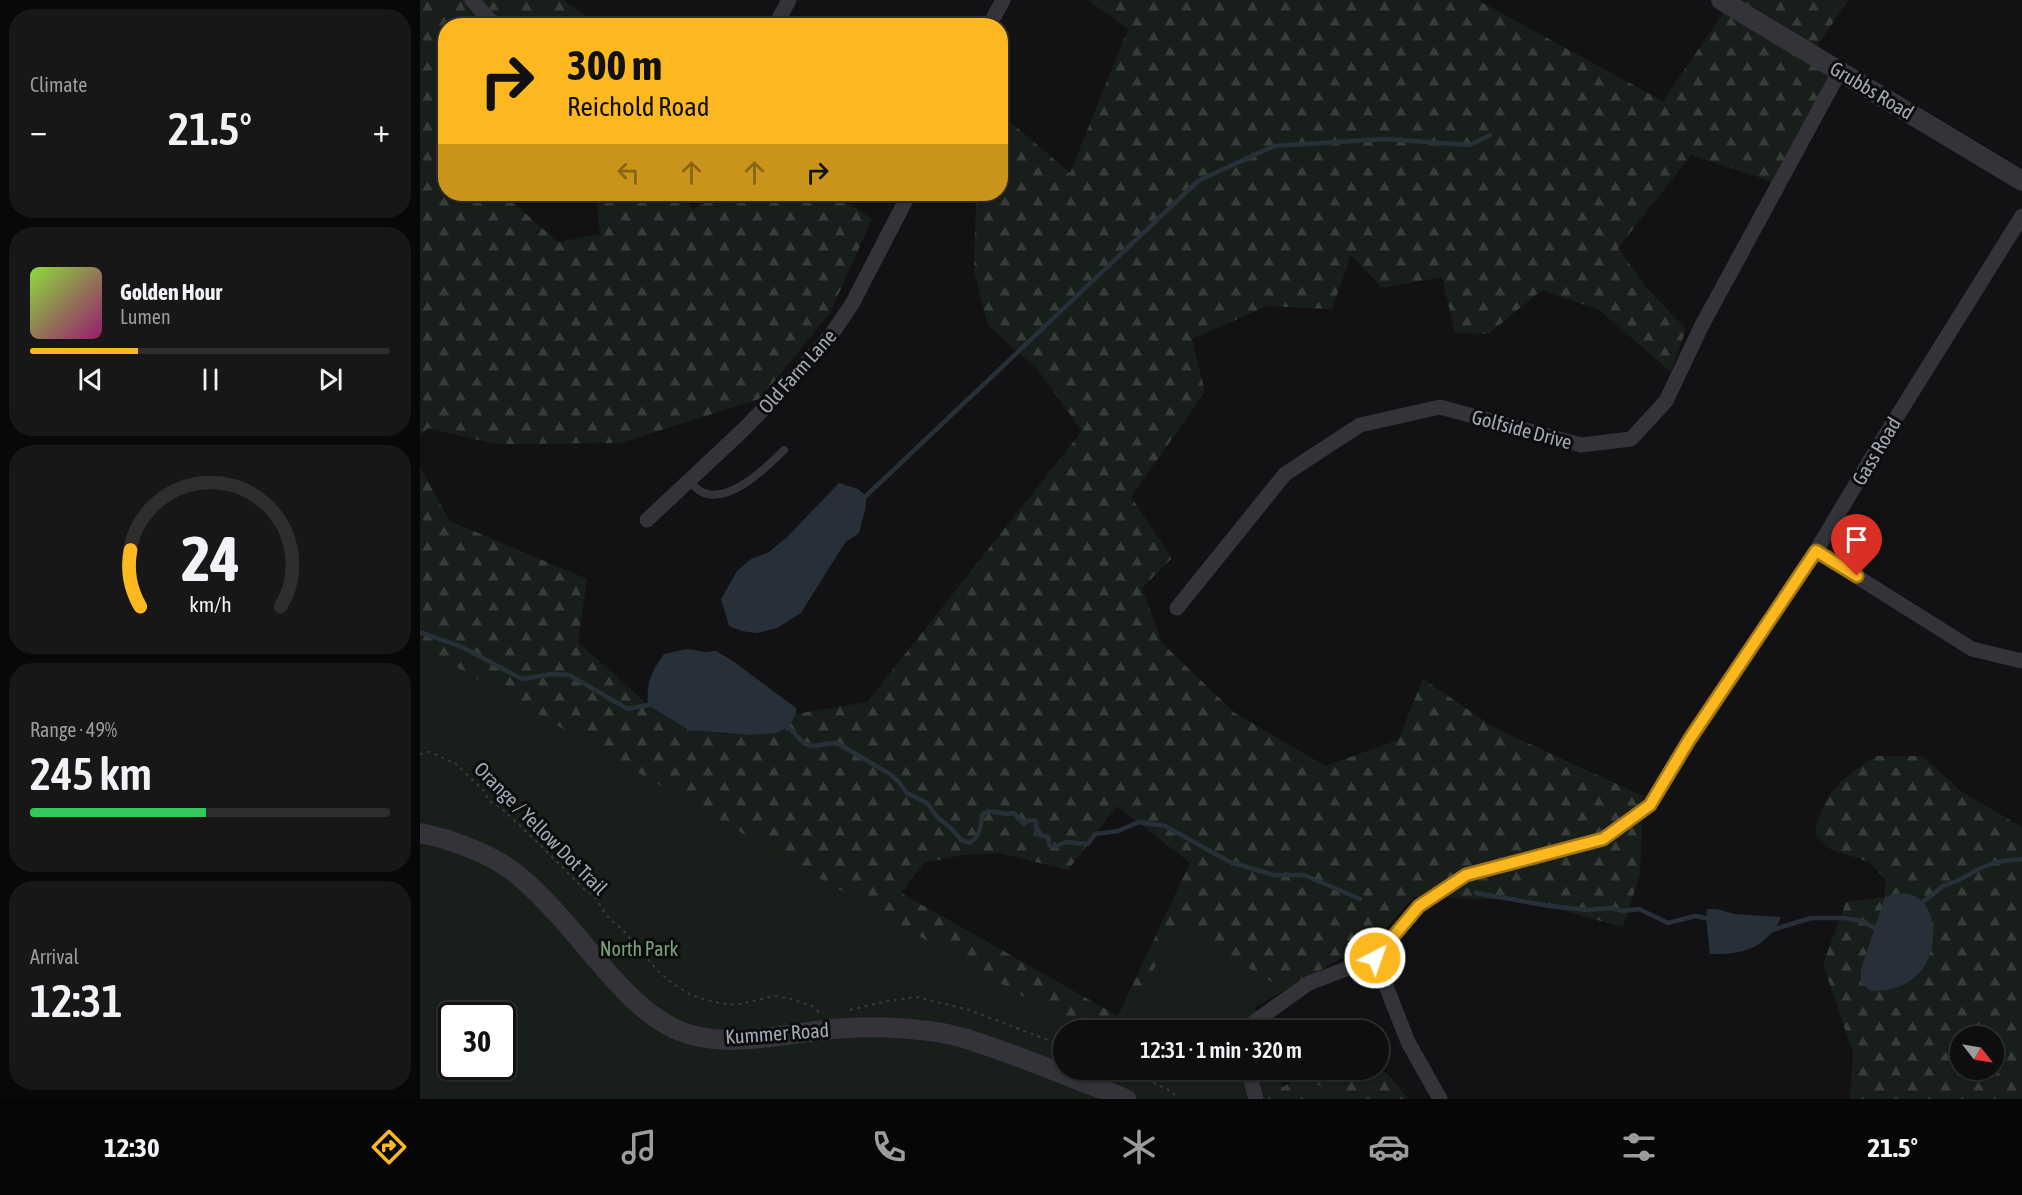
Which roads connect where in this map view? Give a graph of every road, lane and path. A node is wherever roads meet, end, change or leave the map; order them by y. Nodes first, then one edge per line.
1 (472, 0) edge
2 (789, 0) edge
3 (1003, 0) edge
4 (1721, 0) edge
5 (488, 18) edge
6 (779, 18) edge
7 (993, 18) edge
8 (1840, 71) junction
9 (2022, 181) edge
10 (905, 201) edge
11 (2022, 216) edge
12 (784, 450) dead end
13 (690, 482) junction
14 (647, 520) dead end
15 (1816, 551) junction
16 (1178, 608) dead end
17 (2022, 661) edge
18 (420, 754) edge
19 (420, 833) edge
20 (1375, 958) junction
21 (848, 1010) dead end
22 (828, 1012) dead end
23 (1257, 1020) edge
24 (1053, 1042) edge
25 (1147, 1080) edge
26 (1251, 1080) edge
27 (1125, 1099) edge
28 (1178, 1099) edge
29 (1256, 1099) edge
30 (1440, 1099) edge

1 - 5 street
2 - 6 street
3 - 7 street
4 - 8 street, Grubbs Road
8 - 9 street, Grubbs Road
8 - 16 street, Golfside Drive
10 - 13 street, Old Farm Lane
11 - 15 street, Gass Road
12 - 13 lane
13 - 14 street, Old Farm Lane
15 - 17 street
15 - 20 street, Gass Road
18 - 22 path, Orange / Yellow Dot Trail
19 - 27 street, Kummer Road
20 - 23 street, Gass Road
20 - 30 street
21 - 24 path
25 - 28 path
26 - 29 street

